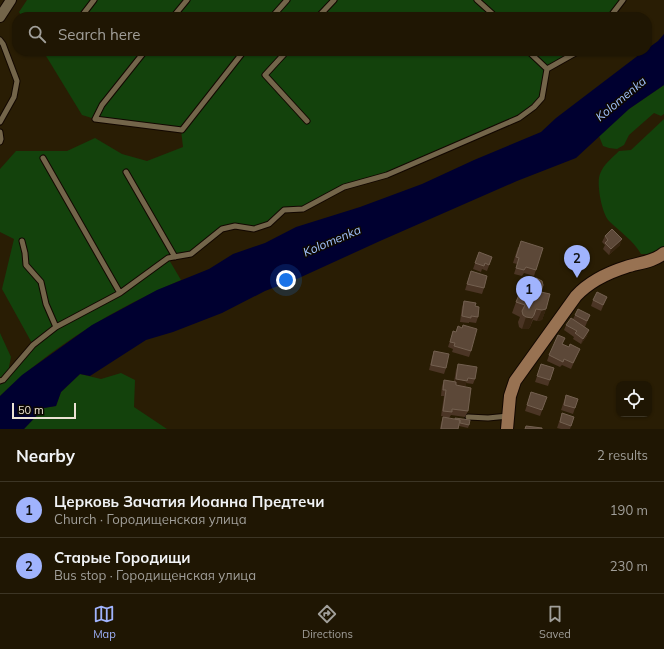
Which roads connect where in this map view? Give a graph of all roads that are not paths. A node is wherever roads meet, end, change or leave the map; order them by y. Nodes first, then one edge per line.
1 (11, 0) edge
2 (94, 0) edge
3 (187, 0) edge
4 (287, 0) edge
5 (334, 0) edge
6 (476, 0) edge
7 (623, 0) edge
8 (85, 12) edge
9 (177, 12) edge
10 (276, 12) edge
11 (323, 12) edge
12 (490, 12) edge
13 (614, 12) edge
14 (0, 17) edge
15 (0, 40) edge
16 (142, 56) edge
17 (240, 56) edge
18 (282, 56) edge
19 (533, 56) edge
20 (570, 56) edge
21 (547, 69) junction
22 (307, 121) dead end
23 (0, 122) edge
24 (0, 132) edge
25 (0, 142) edge
26 (43, 158) dead end
27 (126, 172) dead end
28 (22, 242) dead end
29 (663, 256) edge
30 (175, 257) junction
31 (120, 293) junction
32 (56, 327) junction
33 (0, 381) edge
34 (508, 416) junction
35 (468, 417) edge
36 (506, 429) edge

1 - 14 street
2 - 8 lane
3 - 9 lane
4 - 10 lane
5 - 11 lane
6 - 12 lane
7 - 13 lane
15 - 23 lane
16 - 17 lane
18 - 22 lane
19 - 21 lane
20 - 21 lane
21 - 30 lane
24 - 25 lane
26 - 31 lane
27 - 30 lane
28 - 32 lane
29 - 34 street
30 - 31 lane
31 - 32 lane
32 - 33 lane
34 - 35 lane
34 - 36 street

